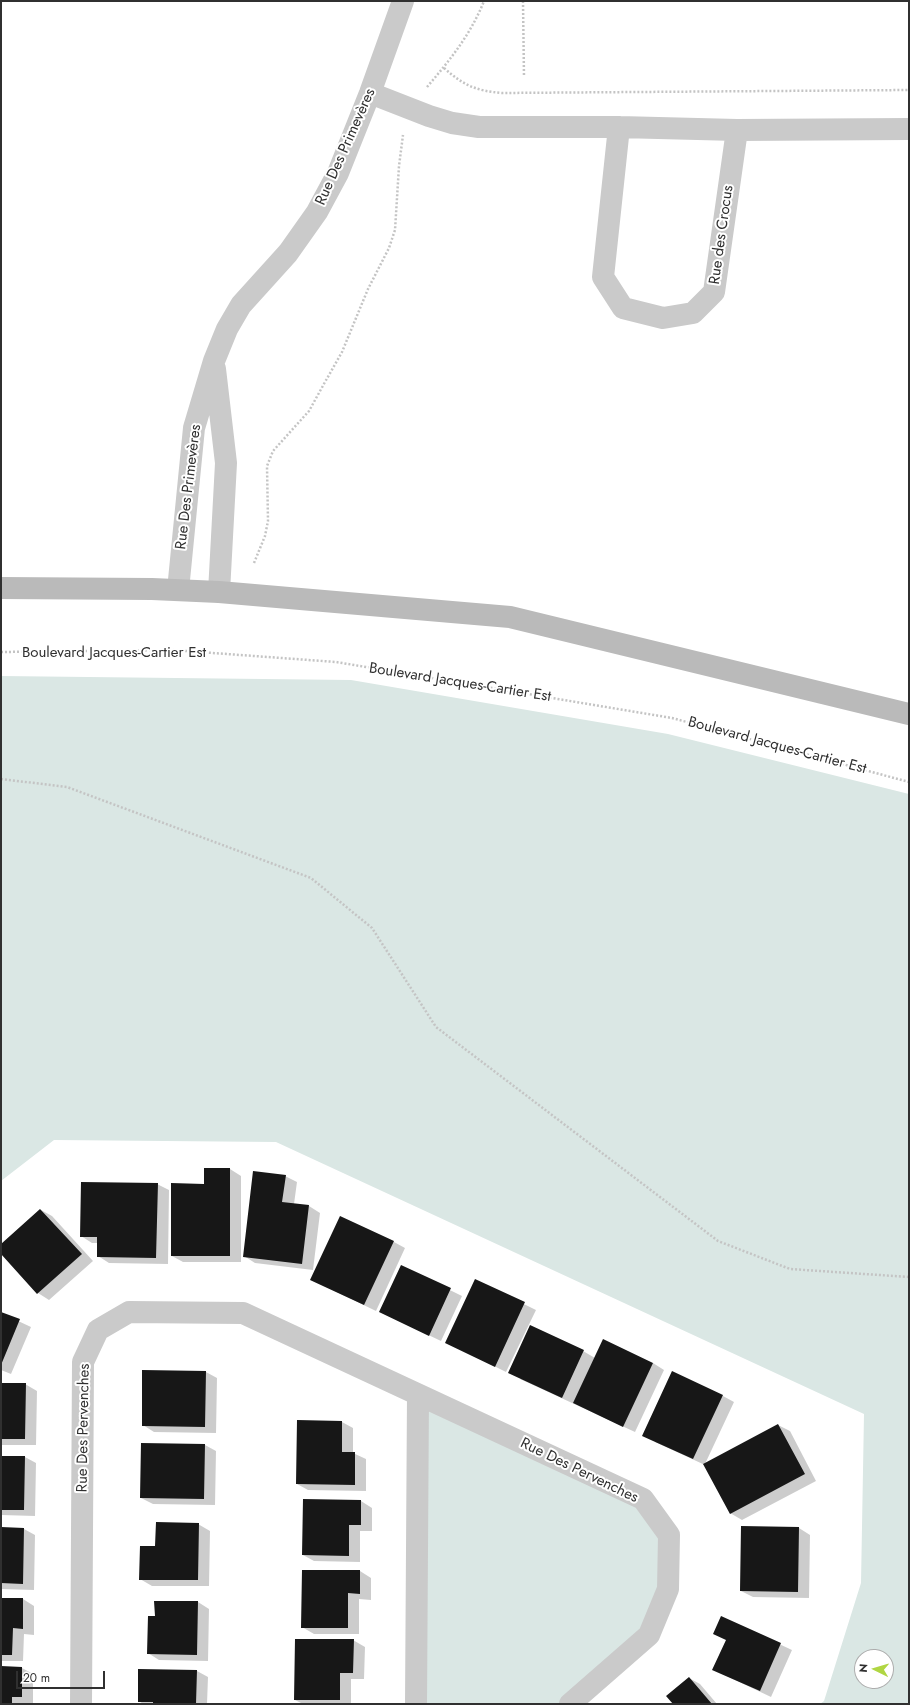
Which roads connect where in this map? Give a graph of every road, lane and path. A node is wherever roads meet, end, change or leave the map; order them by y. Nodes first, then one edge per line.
1 (404, 1) edge
2 (484, 1) edge
3 (523, 1) edge
4 (444, 68) junction
5 (524, 77) dead end
6 (427, 88) dead end
7 (909, 90) edge
8 (370, 93) junction
9 (619, 127) junction
10 (909, 129) edge
11 (737, 130) junction
12 (403, 134) dead end
13 (214, 361) junction
14 (254, 563) dead end
15 (1, 588) edge
16 (178, 590) junction
17 (219, 592) junction
18 (1, 652) edge
19 (909, 714) edge
20 (1, 779) edge
21 (909, 782) edge
22 (909, 1278) edge
23 (418, 1395) junction
24 (81, 1704) edge
25 (416, 1704) edge
26 (570, 1704) edge

1 - 8 street, Rue Des Primevères
2 - 4 path
3 - 5 path
4 - 6 path
4 - 7 path
8 - 9 street
8 - 13 street, Rue Des Primevères
9 - 11 street
9 - 11 street, Rue des Crocus
10 - 11 street
12 - 14 path
13 - 16 street, Rue Des Primevères
13 - 17 street, Rue Des Primevères
15 - 16 main road
16 - 17 main road
17 - 19 main road
18 - 21 path, Boulevard Jacques-Cartier Est
20 - 22 path
23 - 24 street, Rue Des Pervenches
23 - 25 street
23 - 26 street, Rue Des Pervenches

